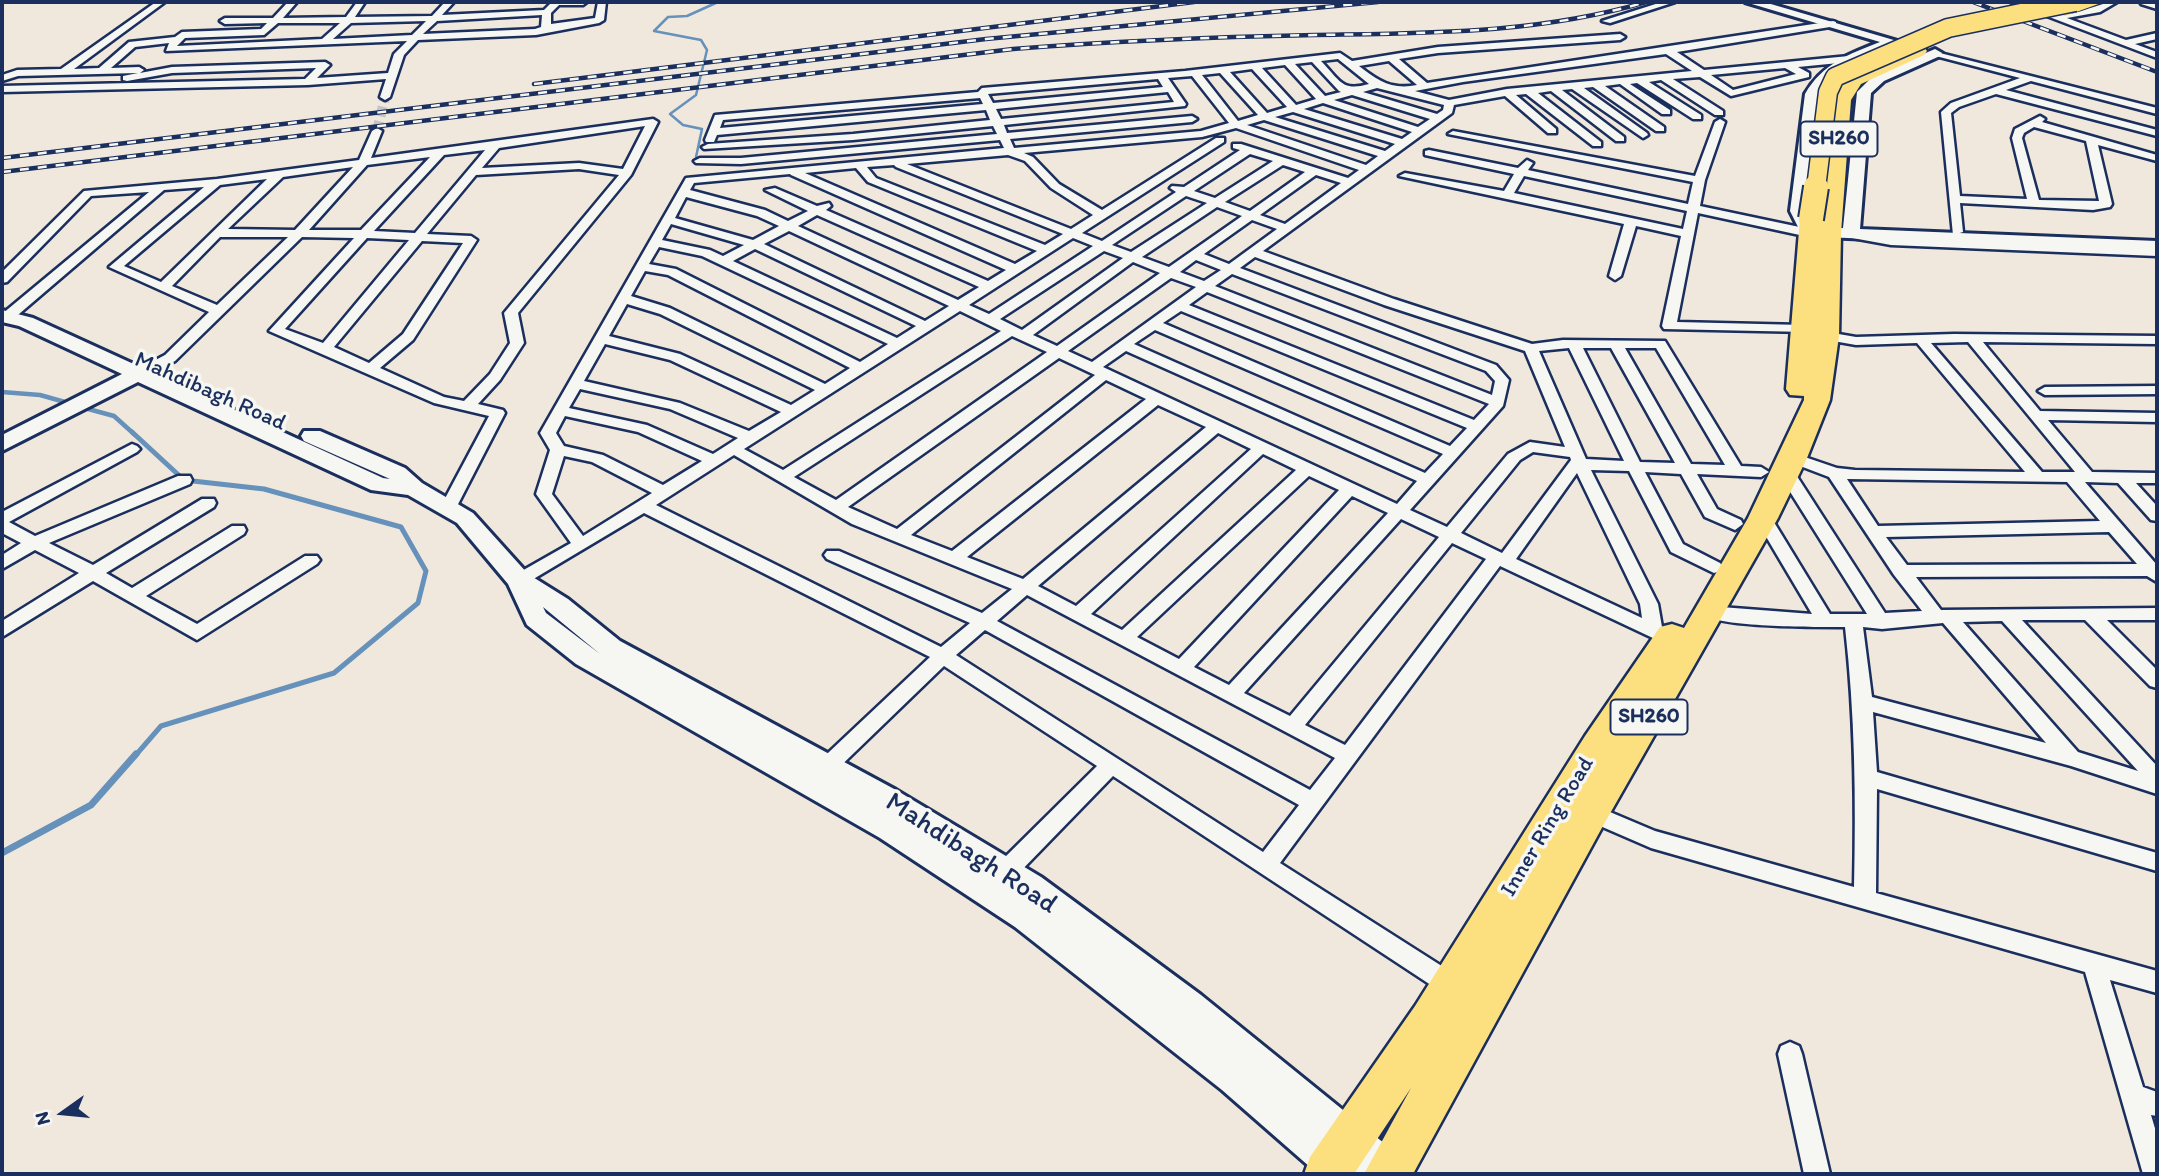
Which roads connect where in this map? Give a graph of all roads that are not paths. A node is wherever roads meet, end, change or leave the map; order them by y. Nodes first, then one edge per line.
1 (161, 2) edge
2 (293, 2) edge
3 (361, 2) edge
4 (450, 2) edge
5 (504, 2) edge
6 (557, 2) edge
7 (583, 2) edge
8 (602, 2) edge
9 (1671, 2) edge
10 (1751, 2) edge
11 (2014, 2) edge
12 (2075, 2) edge
13 (2096, 2) edge
14 (2113, 2) edge
15 (2144, 2) edge
16 (2157, 6) edge
17 (547, 12) junction
18 (492, 17) junction
19 (2058, 18) junction
20 (309, 19) junction
21 (432, 19) junction
22 (349, 20) junction
23 (225, 21) dead end
24 (275, 21) junction
25 (1607, 21) dead end
26 (1833, 24) junction
27 (546, 28) junction
28 (264, 32) junction
29 (2157, 36) edge
30 (412, 37) junction
31 (1620, 37) dead end
32 (179, 39) junction
33 (347, 40) junction
34 (325, 41) junction
35 (1893, 42) junction
36 (288, 43) junction
37 (2126, 43) junction
38 (253, 44) junction
39 (1486, 47) junction
40 (1668, 51) junction
41 (1935, 53) junction
42 (2157, 55) edge
43 (1494, 56) dead end
44 (1392, 58) junction
45 (1523, 58) junction
46 (1314, 59) junction
47 (1849, 59) junction
48 (1287, 62) junction
49 (1351, 64) junction
50 (325, 65) junction
51 (1787, 65) junction
52 (1255, 66) junction
53 (172, 70) junction
54 (1223, 70) junction
55 (101, 71) junction
56 (63, 72) junction
57 (1195, 73) junction
58 (1701, 73) junction
59 (1686, 75) junction
60 (391, 76) junction
61 (1161, 76) junction
62 (1663, 77) junction
63 (2, 78) edge
64 (2030, 78) junction
65 (1639, 79) junction
66 (1621, 81) junction
67 (308, 82) junction
68 (1595, 84) junction
69 (1377, 85) junction
70 (1574, 86) junction
71 (1425, 87) junction
72 (72, 88) junction
73 (1553, 88) junction
74 (2, 89) edge
75 (1171, 89) junction
76 (1528, 90) junction
77 (1403, 91) junction
78 (1997, 91) junction
79 (1507, 92) junction
80 (1353, 93) junction
81 (983, 95) junction
82 (385, 97) tunnel mouth
83 (1323, 100) junction
84 (1727, 102) dead end
85 (1449, 103) junction
86 (1181, 104) junction
87 (989, 106) junction
88 (2061, 107) junction
89 (1294, 109) junction
90 (2157, 111) edge
91 (1666, 112) dead end
92 (1265, 117) junction
93 (1697, 117) dead end
94 (1438, 118) junction
95 (1192, 119) junction
96 (996, 121) junction
97 (1235, 124) junction
98 (2032, 124) junction
99 (1660, 128) dead end
100 (377, 131) tunnel mouth
101 (1419, 131) junction
102 (1552, 131) dead end
103 (713, 132) junction
104 (2157, 133) edge
105 (1202, 134) junction
106 (1453, 134) dead end
107 (1643, 135) dead end
108 (1003, 136) junction
109 (1620, 139) dead end
110 (1220, 140) junction
111 (2091, 140) junction
112 (1402, 143) junction
113 (1597, 144) dead end
114 (495, 145) junction
115 (708, 147) junction
116 (1248, 149) junction
117 (1536, 150) junction
118 (441, 152) junction
119 (1011, 152) junction
120 (1429, 153) dead end
121 (1386, 155) junction
122 (2157, 158) edge
123 (1282, 160) junction
124 (700, 161) junction
125 (363, 163) junction
126 (895, 163) junction
127 (860, 166) junction
128 (1367, 169) junction
129 (1522, 170) junction
130 (1314, 171) junction
131 (472, 172) junction
132 (792, 172) junction
133 (627, 173) junction
134 (279, 174) junction
135 (1405, 176) dead end
136 (1699, 180) junction
137 (217, 181) junction
138 (1157, 181) junction
139 (1348, 182) junction
140 (687, 186) junction
141 (161, 187) junction
142 (771, 190) dead end
143 (1184, 191) junction
144 (847, 195) junction
145 (1507, 195) junction
146 (1954, 199) junction
147 (1218, 203) junction
148 (2034, 204) junction
149 (1696, 207) junction
150 (818, 210) junction
151 (1102, 215) junction
152 (1251, 215) junction
153 (668, 220) junction
154 (1631, 222) junction
155 (743, 223) junction
156 (787, 226) junction
157 (1284, 228) junction
158 (1827, 228) junction
159 (300, 232) junction
160 (1957, 232) junction
161 (217, 233) junction
162 (363, 234) junction
163 (1071, 234) junction
164 (1689, 234) junction
165 (419, 237) junction
166 (2157, 240) edge
167 (655, 243) junction
168 (753, 245) junction
169 (1100, 245) junction
170 (2157, 246) edge
171 (696, 248) junction
172 (1046, 250) junction
173 (1252, 251) junction
174 (2157, 252) edge
175 (1194, 255) junction
176 (1131, 258) junction
177 (723, 261) junction
178 (641, 267) junction
179 (8, 268) edge
180 (1229, 268) junction
181 (1016, 269) junction
182 (1168, 273) junction
183 (1615, 276) dead end
184 (2, 279) edge
185 (989, 286) junction
186 (1204, 286) junction
187 (163, 288) junction
188 (623, 298) junction
189 (959, 305) junction
190 (1178, 305) junction
191 (218, 311) junction
192 (7, 312) edge
193 (990, 320) junction
194 (1153, 324) junction
195 (926, 326) junction
196 (1815, 332) junction
197 (1017, 333) junction
198 (1972, 338) junction
199 (600, 340) junction
200 (2157, 340) edge
201 (1922, 341) junction
202 (1615, 343) junction
203 (898, 344) junction
204 (1124, 345) junction
205 (1574, 345) junction
206 (1531, 348) junction
207 (325, 349) junction
208 (1060, 352) junction
209 (860, 367) junction
210 (371, 369) junction
211 (1099, 371) junction
212 (137, 375) junction
213 (575, 383) junction
214 (825, 389) junction
215 (2157, 390) edge
216 (2045, 391) dead end
217 (1157, 398) junction
218 (1498, 403) junction
219 (468, 406) junction
220 (560, 411) junction
221 (791, 411) junction
222 (2038, 415) junction
223 (2157, 417) edge
224 (1217, 426) junction
225 (1476, 426) junction
226 (749, 437) junction
227 (2, 444) edge
228 (1262, 447) junction
229 (732, 448) junction
230 (132, 449) dead end
231 (558, 450) junction
232 (1452, 452) junction
233 (1579, 459) junction
234 (712, 460) junction
235 (1308, 468) junction
236 (1637, 468) junction
237 (1769, 468) junction
238 (1685, 470) junction
239 (1835, 473) junction
240 (783, 477) junction
241 (2038, 477) junction
242 (2080, 478) junction
243 (2123, 478) junction
244 (2157, 478) edge
245 (1426, 479) junction
246 (184, 480) dead end
247 (1350, 488) junction
248 (663, 492) junction
249 (208, 503) dead end
250 (642, 505) junction
251 (449, 506) junction
252 (836, 508) junction
253 (1397, 510) junction
254 (2155, 511) edge
255 (2, 519) edge
256 (1749, 521) junction
257 (2, 526) edge
258 (2112, 526) junction
259 (238, 530) dead end
260 (1873, 532) junction
261 (1449, 534) junction
262 (899, 537) junction
263 (34, 543) junction
264 (581, 545) junction
265 (833, 555) dead end
266 (954, 559) junction
267 (1501, 559) junction
268 (311, 560) dead end
269 (2, 563) edge
270 (1714, 567) junction
271 (1900, 570) junction
272 (93, 573) junction
273 (2155, 573) edge
274 (519, 580) junction
275 (1025, 587) junction
276 (132, 596) junction
277 (1708, 612) junction
278 (2089, 613) junction
279 (2006, 614) junction
280 (2157, 614) edge
281 (1078, 615) junction
282 (1943, 618) junction
283 (983, 621) junction
284 (1826, 622) junction
285 (1853, 622) junction
286 (1882, 622) junction
287 (2, 630) edge
288 (1124, 639) junction
289 (1670, 639) junction
290 (943, 656) junction
291 (1181, 669) junction
292 (2157, 681) edge
293 (1231, 695) junction
294 (1863, 702) junction
295 (1293, 726) junction
296 (1348, 756) junction
297 (2071, 758) junction
298 (1111, 765) junction
299 (818, 775) junction
300 (1867, 778) junction
301 (2157, 779) edge
302 (2157, 786) edge
303 (1313, 802) junction
304 (1591, 813) junction
305 (2157, 862) edge
306 (1266, 865) junction
307 (1006, 870) junction
308 (1865, 899) junction
309 (2094, 964) junction
310 (2157, 982) edge
311 (1451, 985) junction
312 (1790, 1054) dead end
313 (2133, 1096) junction
314 (2157, 1104) edge
315 (1338, 1163) edge
316 (1390, 1173) edge
317 (1817, 1174) edge
318 (2157, 1174) edge

1 - 56 street
2 - 24 street
3 - 22 street
4 - 21 street
5 - 18 street
6 - 7 street
6 - 17 street
8 - 27 street
9 - 25 street
10 - 26 street
11 - 19 street
12 - 158 highway, bridge
13 - 158 highway, SH260, bridge
14 - 19 street
15 - 16 street
17 - 18 street
17 - 27 street
18 - 21 street
19 - 37 street
20 - 22 street
20 - 24 street
20 - 36 street
21 - 22 street
21 - 30 street
22 - 34 street
23 - 24 street
24 - 28 street
26 - 35 street
26 - 40 street
27 - 30 street
28 - 32 street
28 - 38 street
29 - 37 street
30 - 33 street
30 - 60 street
31 - 45 street
32 - 38 street
32 - 55 street
33 - 34 street
33 - 50 street
34 - 36 street
35 - 41 street
35 - 47 street
36 - 38 street
37 - 42 street
38 - 53 street
39 - 43 street
39 - 44 street
39 - 45 street
40 - 45 street
40 - 58 street
41 - 64 street
41 - 158 street
44 - 49 street
44 - 71 street
45 - 71 street
46 - 48 street
46 - 49 street
46 - 80 street
47 - 51 street
47 - 158 street
48 - 52 street
48 - 83 street
49 - 69 street
50 - 53 street
50 - 67 street
51 - 58 street
51 - 58 street
52 - 54 street
52 - 89 street
53 - 55 street
53 - 72 street
54 - 57 street
54 - 92 street
55 - 56 street
56 - 63 street
57 - 61 street
57 - 97 street
58 - 59 street
59 - 62 street
59 - 84 street
60 - 67 street
60 - 82 street
61 - 75 street
61 - 81 street
62 - 65 street
62 - 136 street
64 - 78 street
64 - 90 street
65 - 66 street
65 - 93 street
66 - 68 street
66 - 91 street
67 - 72 street
68 - 70 street
68 - 99 street
69 - 77 street
69 - 80 street
70 - 73 street
70 - 107 street
71 - 77 street
72 - 74 street
73 - 76 street
73 - 109 street
75 - 86 street
75 - 87 street
76 - 79 street
76 - 113 street
77 - 85 street
78 - 88 street
78 - 146 street
79 - 85 street
79 - 102 street
80 - 83 street
80 - 94 street
81 - 87 street
81 - 103 street
83 - 89 street
83 - 101 street
85 - 94 street
86 - 95 street
86 - 96 street
87 - 96 street
87 - 103 street
88 - 98 street
88 - 104 street
89 - 92 street
89 - 112 street
92 - 97 street
92 - 121 street
94 - 101 street
95 - 105 street
95 - 108 street
96 - 108 street
96 - 115 street
97 - 105 street
97 - 128 street
98 - 111 street
98 - 148 street
100 - 125 street
101 - 112 street
103 - 115 street
105 - 110 street
105 - 119 street
106 - 117 street
108 - 119 street
108 - 124 street
110 - 116 street
110 - 138 street
111 - 122 street
111 - 148 street
112 - 121 street
114 - 118 street
114 - 131 street
114 - 133 street
115 - 124 street
116 - 123 street
116 - 143 street
117 - 129 street
117 - 136 street
118 - 125 street
118 - 162 street
119 - 126 street
119 - 151 street
120 - 129 street
121 - 128 street
123 - 130 street
123 - 147 street
124 - 140 street
125 - 134 street
125 - 159 street
126 - 127 street
126 - 163 street
127 - 132 street
127 - 172 street
128 - 139 street
129 - 145 street
129 - 149 street
130 - 139 street
130 - 152 street
131 - 133 street
131 - 165 street
132 - 140 street
132 - 144 street
133 - 219 street
134 - 137 street
134 - 161 street
135 - 145 street
136 - 149 street
137 - 141 street
137 - 187 street
138 - 143 street
138 - 151 street
139 - 157 street
140 - 153 street
140 - 155 street
141 - 179 street
141 - 192 street
142 - 150 street
143 - 147 street
143 - 169 street
144 - 150 street
144 - 181 street
145 - 154 street
146 - 148 street
146 - 160 street
147 - 152 street
147 - 176 street
149 - 158 street
149 - 164 street
150 - 156 street
150 - 185 street
151 - 163 street
152 - 157 street
152 - 175 street
153 - 155 street
153 - 167 street
154 - 164 street
154 - 183 street
155 - 156 street
155 - 168 street
155 - 171 street
156 - 168 street
156 - 189 street
157 - 173 street
158 - 160 street
158 - 170 street
158 - 174 street
158 - 196 highway, Inner Ring Road
159 - 161 street
159 - 162 street
159 - 191 street
160 - 166 street
161 - 187 street
162 - 165 street
162 - 207 street
163 - 169 street
163 - 172 street
164 - 196 street
165 - 207 street
165 - 210 street
167 - 171 street
167 - 178 street
168 - 177 street
168 - 195 street
169 - 176 street
169 - 193 street
171 - 177 street
172 - 181 street
173 - 180 street
173 - 206 street
175 - 180 street
175 - 182 street
176 - 182 street
176 - 197 street
177 - 203 street
178 - 188 street
178 - 209 street
179 - 184 street
180 - 186 street
180 - 218 street
181 - 185 street
182 - 186 street
182 - 208 street
185 - 189 street
186 - 190 street
186 - 218 street
187 - 191 street
188 - 199 street
188 - 214 street
189 - 193 street
189 - 195 street
190 - 194 street
190 - 225 street
191 - 212 street
192 - 212 street, Mahdibagh Road
193 - 197 street
194 - 204 street
194 - 232 street
195 - 203 street
196 - 201 street
196 - 237 highway, Inner Ring Road
197 - 208 street
197 - 240 street
198 - 200 street
198 - 201 street
198 - 222 street
199 - 213 street
199 - 221 street
201 - 241 street
202 - 205 street
202 - 237 street
202 - 238 street
203 - 209 street
204 - 211 street
204 - 245 street
205 - 206 street
205 - 236 street
206 - 233 street
207 - 210 street
208 - 211 street
208 - 252 street
209 - 214 street
210 - 219 street
211 - 217 street
211 - 262 street
212 - 227 street
212 - 251 street, Mahdibagh Road
213 - 220 street
213 - 226 street
214 - 221 street
215 - 216 street
217 - 224 street
217 - 266 street
218 - 225 street
219 - 251 street
220 - 231 street
220 - 234 street
221 - 226 street
222 - 223 street
222 - 242 street
224 - 228 street
224 - 275 street
225 - 232 street
226 - 229 street
228 - 235 street
228 - 281 street
229 - 234 street
229 - 240 street
230 - 255 street
231 - 248 street
231 - 264 street
232 - 245 street
233 - 236 street
233 - 261 street
233 - 267 street
233 - 289 street
234 - 248 street
235 - 247 street
235 - 288 street
236 - 238 street
236 - 270 street
237 - 238 street
237 - 239 street
237 - 256 highway, Inner Ring Road
237 - 286 street
238 - 256 street
239 - 241 street
239 - 260 street
240 - 252 street
241 - 242 street
242 - 243 street
242 - 258 street
243 - 244 street
243 - 254 street
245 - 253 street
246 - 263 street
247 - 253 street
247 - 291 street
248 - 250 street
249 - 272 street
250 - 264 street
250 - 290 street
251 - 274 street, Mahdibagh Road
252 - 262 street
253 - 261 street
253 - 293 street
256 - 270 highway, Inner Ring Road
256 - 277 highway, Inner Ring Road / SH260
256 - 284 street
257 - 263 street
258 - 260 street
258 - 273 street
259 - 276 street
260 - 271 street
261 - 267 street
261 - 295 street
262 - 266 street
263 - 269 street
263 - 272 street
264 - 274 street
265 - 283 street
266 - 275 street
267 - 289 street
267 - 296 street
268 - 276 street
270 - 289 highway, Inner Ring Road
271 - 273 street
271 - 282 street
272 - 276 street
272 - 287 street
274 - 299 street, Mahdibagh Road
275 - 281 street
275 - 283 street
277 - 284 street
277 - 289 highway, Inner Ring Road / SH260
278 - 279 street
278 - 280 street
278 - 292 street
279 - 282 street
279 - 301 street
281 - 288 street
282 - 286 street
282 - 297 street
283 - 290 street
283 - 303 street
284 - 285 street
285 - 286 street
285 - 294 street
288 - 291 street
289 - 304 highway, Inner Ring Road / SH260
289 - 311 highway, Inner Ring Road
290 - 298 street
290 - 299 street
291 - 293 street
293 - 295 street
294 - 297 street
294 - 300 street
295 - 296 street
296 - 303 street
297 - 302 street
298 - 306 street
298 - 307 street
299 - 307 street, Mahdibagh Road
299 - 315 street, Mahdibagh Road
300 - 305 street
300 - 308 street
303 - 306 street
304 - 308 street
304 - 316 highway, Inner Ring Road / SH260
306 - 311 street
307 - 315 street, Mahdibagh Road
308 - 309 street
309 - 310 street
309 - 313 street
311 - 315 highway, Inner Ring Road
312 - 317 street
313 - 314 street
313 - 318 street
315 - 316 street, Mahdibagh Road

